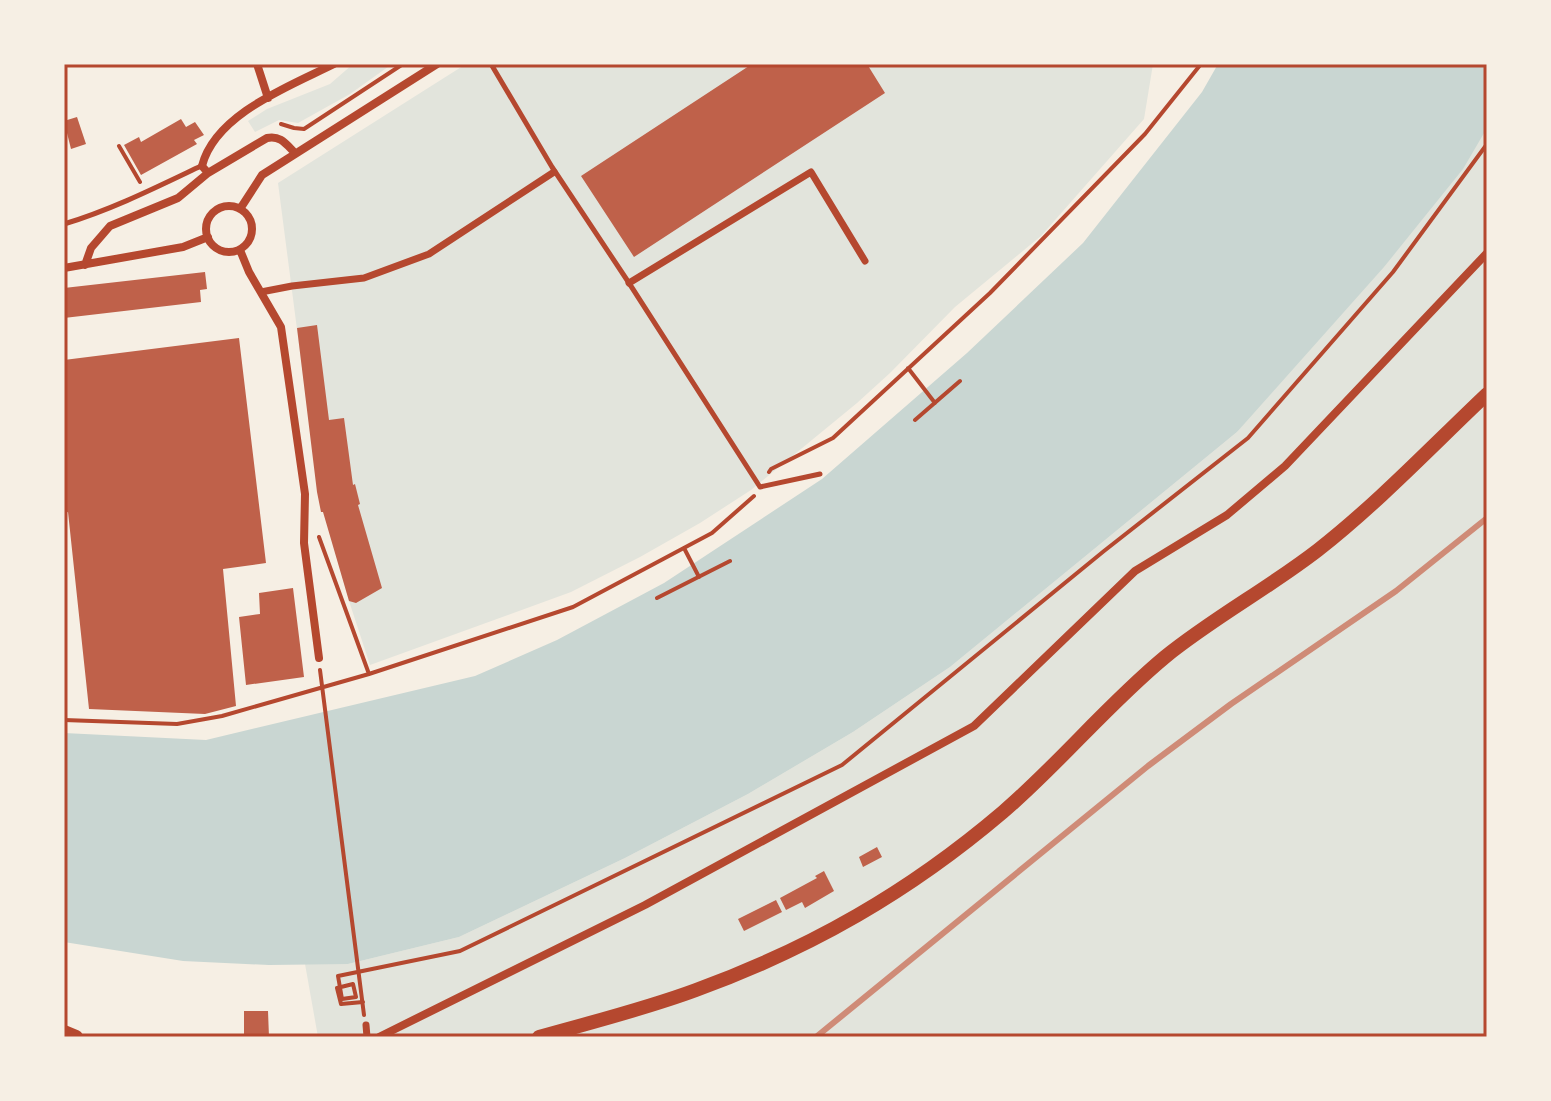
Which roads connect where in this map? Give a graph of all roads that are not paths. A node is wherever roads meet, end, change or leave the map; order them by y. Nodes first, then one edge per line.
1 (257, 64) edge
2 (334, 64) edge
3 (437, 64) edge
4 (491, 64) edge
5 (268, 98) junction
6 (295, 153) junction
7 (205, 169) junction
8 (554, 172) junction
9 (240, 209) junction
10 (64, 224) edge
11 (208, 237) junction
12 (240, 250) junction
13 (1487, 253) edge
14 (865, 261) dead end
15 (85, 265) junction
16 (64, 268) edge
17 (629, 283) junction
18 (261, 292) junction
19 (1487, 394) edge
20 (820, 474) dead end
21 (319, 658) road end
22 (366, 1025) road end
23 (64, 1032) edge
24 (76, 1037) edge
25 (367, 1037) edge
26 (379, 1037) edge
27 (539, 1037) edge

1 - 5 street
2 - 5 street
3 - 6 street
4 - 8 lane
5 - 7 street
6 - 7 street
6 - 9 street
7 - 10 lane
7 - 15 street
8 - 17 lane
8 - 18 street
9 - 11 street
9 - 12 street
11 - 12 street
11 - 15 street
12 - 18 street
13 - 26 street
14 - 17 street
15 - 16 street
17 - 20 lane
18 - 21 street
19 - 27 main road
22 - 25 street
23 - 24 main road

